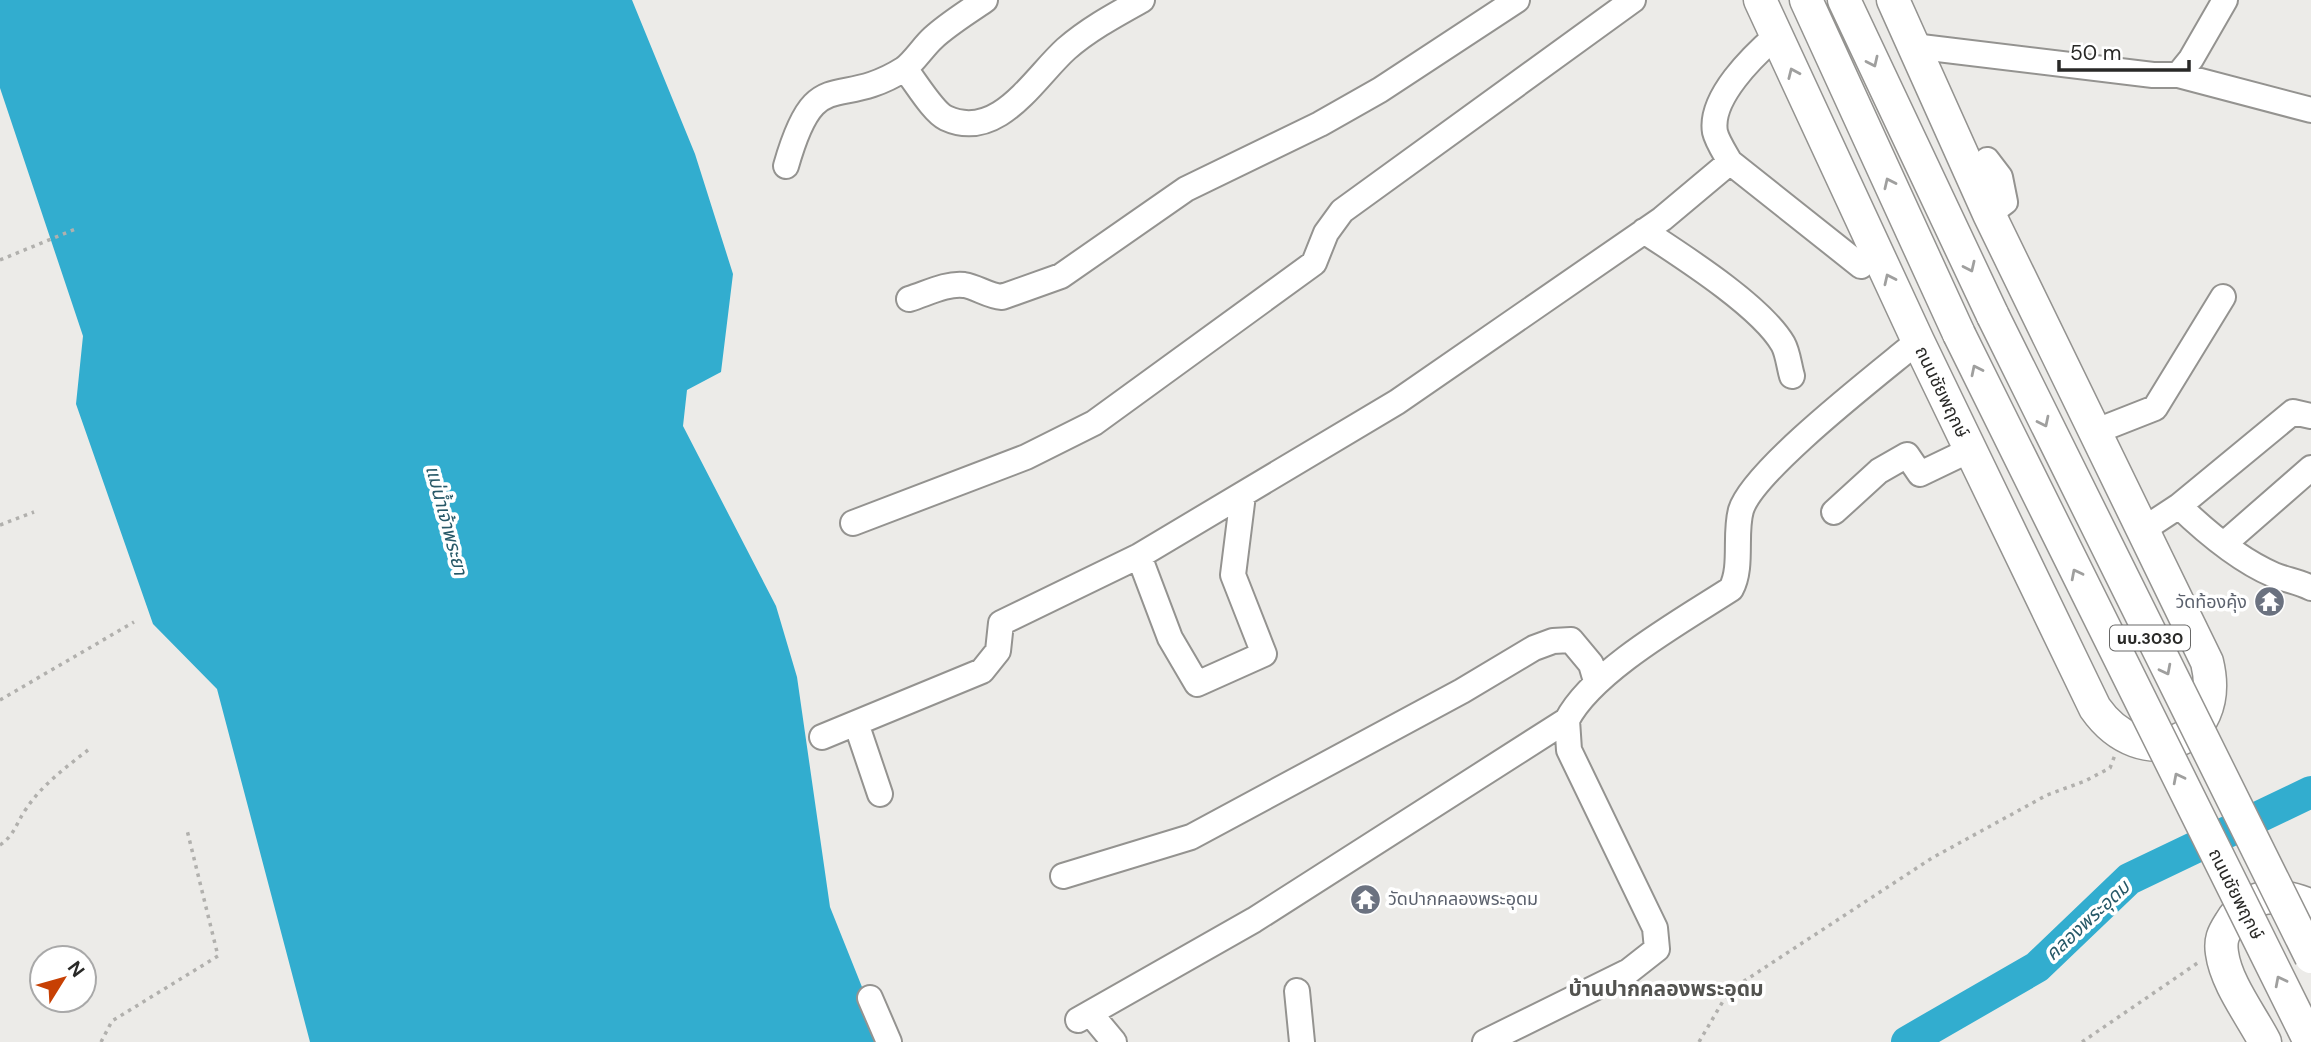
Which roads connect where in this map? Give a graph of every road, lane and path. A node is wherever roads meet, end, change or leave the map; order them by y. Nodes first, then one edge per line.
1 (985, 0) edge
2 (1142, 0) edge
3 (1517, 0) edge
4 (1633, 0) edge
5 (1760, 0) edge
6 (1806, 0) edge
7 (1844, 0) edge
8 (1893, 0) edge
9 (2225, 0) edge
10 (1776, 36) junction
11 (1913, 46) junction
12 (905, 69) junction
13 (2178, 75) junction
14 (2311, 110) edge
15 (1987, 160) dead end
16 (1730, 162) junction
17 (786, 166) dead end
18 (1989, 214) junction
19 (78, 228) dead end
20 (1644, 231) junction
21 (0, 260) edge
22 (1861, 266) dead end
23 (2223, 297) dead end
24 (909, 299) dead end
25 (1918, 341) junction
26 (1792, 376) dead end
27 (2311, 416) edge
28 (2094, 432) junction
29 (1970, 450) junction
30 (2311, 468) edge
31 (1243, 495) junction
32 (2179, 506) junction
33 (34, 512) dead end
34 (1835, 512) dead end
35 (853, 523) dead end
36 (0, 525) edge
37 (2141, 531) junction
38 (2224, 544) junction
39 (1139, 556) junction
40 (2311, 588) edge
41 (134, 622) dead end
42 (1596, 681) junction
43 (0, 700) edge
44 (1567, 720) junction
45 (856, 723) junction
46 (822, 737) dead end
47 (2123, 737) junction
48 (88, 750) dead end
49 (880, 794) dead end
50 (187, 830) dead end
51 (0, 845) edge
52 (1063, 876) dead end
53 (2311, 906) edge
54 (2221, 938) junction
55 (2311, 957) edge
56 (1297, 991) dead end
57 (870, 998) dead end
58 (101, 1042) edge
59 (889, 1042) edge
60 (1114, 1042) edge
61 (1302, 1042) edge
62 (1485, 1042) edge
63 (1699, 1042) edge
64 (2082, 1042) edge
65 (2265, 1042) edge
66 (2310, 1042) edge

1 - 12 street
2 - 12 street
3 - 24 street
4 - 35 street
5 - 10 main road, ถนนชัยพฤกษ์
66 -> 6 main road, ถนนชัยพฤกษ์, bridge
7 -> 55 main road, นบ.3030, bridge
8 - 11 main road, ถนนชัยพฤกษ์
9 - 13 street
10 - 16 street
25 -> 10 main road, ถนนชัยพฤกษ์
11 - 13 street
11 - 18 main road, ถนนชัยพฤกษ์
12 - 17 street
13 - 14 street
15 - 18 street
16 - 20 street
16 - 22 street
18 - 28 main road, ถนนชัยพฤกษ์
19 - 21 path
20 - 26 street
20 - 31 street
23 - 28 street
25 - 29 main road, ถนนชัยพฤกษ์
25 - 42 street
27 - 32 street
28 - 37 main road, ถนนชัยพฤกษ์
29 - 34 street
29 - 47 main road, ถนนชัยพฤกษ์
30 - 38 street
31 - 39 street
31 - 39 street
32 - 37 street
32 - 38 street
33 - 36 path
37 - 47 main road, ถนนชัยพฤกษ์
38 - 40 street
39 - 45 street
41 - 43 path
42 - 44 street
42 - 52 street
44 - 60 street
44 - 62 street
45 - 46 street
45 - 49 street
47 - 63 path
48 - 51 path
50 - 58 path
53 - 54 main road
54 - 64 path
54 - 65 main road
56 - 61 street
57 - 59 street

